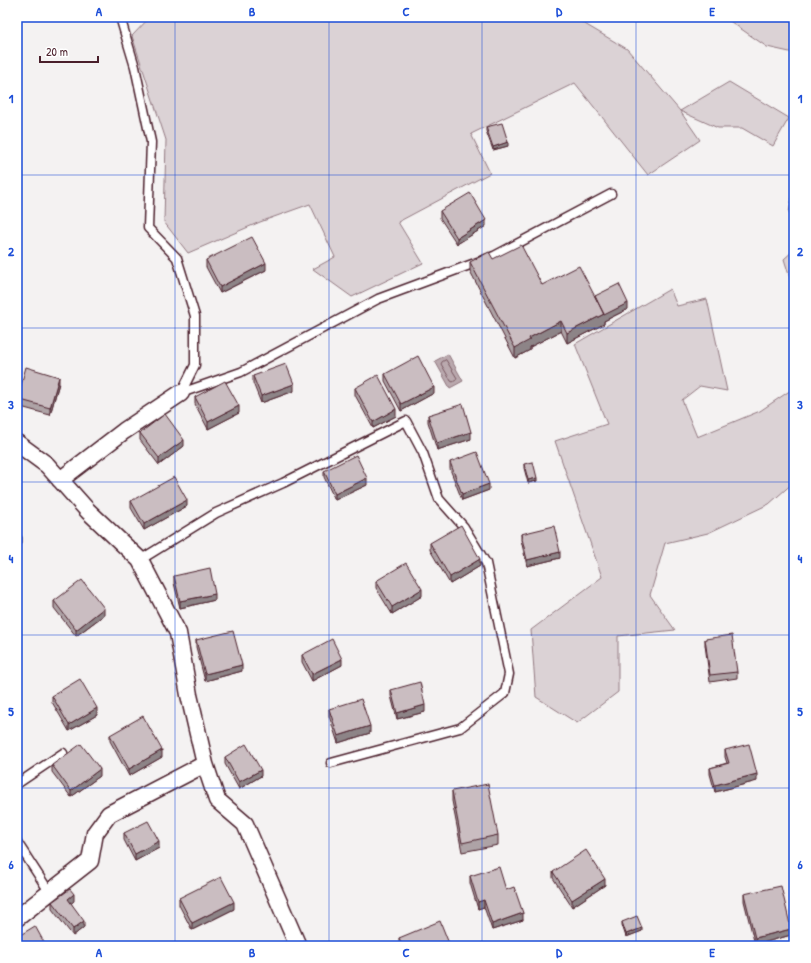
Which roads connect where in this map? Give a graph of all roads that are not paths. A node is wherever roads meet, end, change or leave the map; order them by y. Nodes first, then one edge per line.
1 (120, 17) edge
2 (611, 194) dead end
3 (181, 393) junction
4 (17, 443) edge
5 (60, 480) junction
6 (140, 560) junction
7 (63, 753) dead end
8 (330, 763) dead end
9 (205, 764) junction
10 (17, 784) edge
11 (17, 842) edge
12 (50, 893) junction
13 (17, 918) edge
14 (297, 946) edge

1 - 3 lane
2 - 3 lane
3 - 5 street
4 - 5 street
5 - 6 street
6 - 8 lane
6 - 9 street
7 - 10 lane
9 - 12 street
9 - 14 street
11 - 12 lane
12 - 13 street

